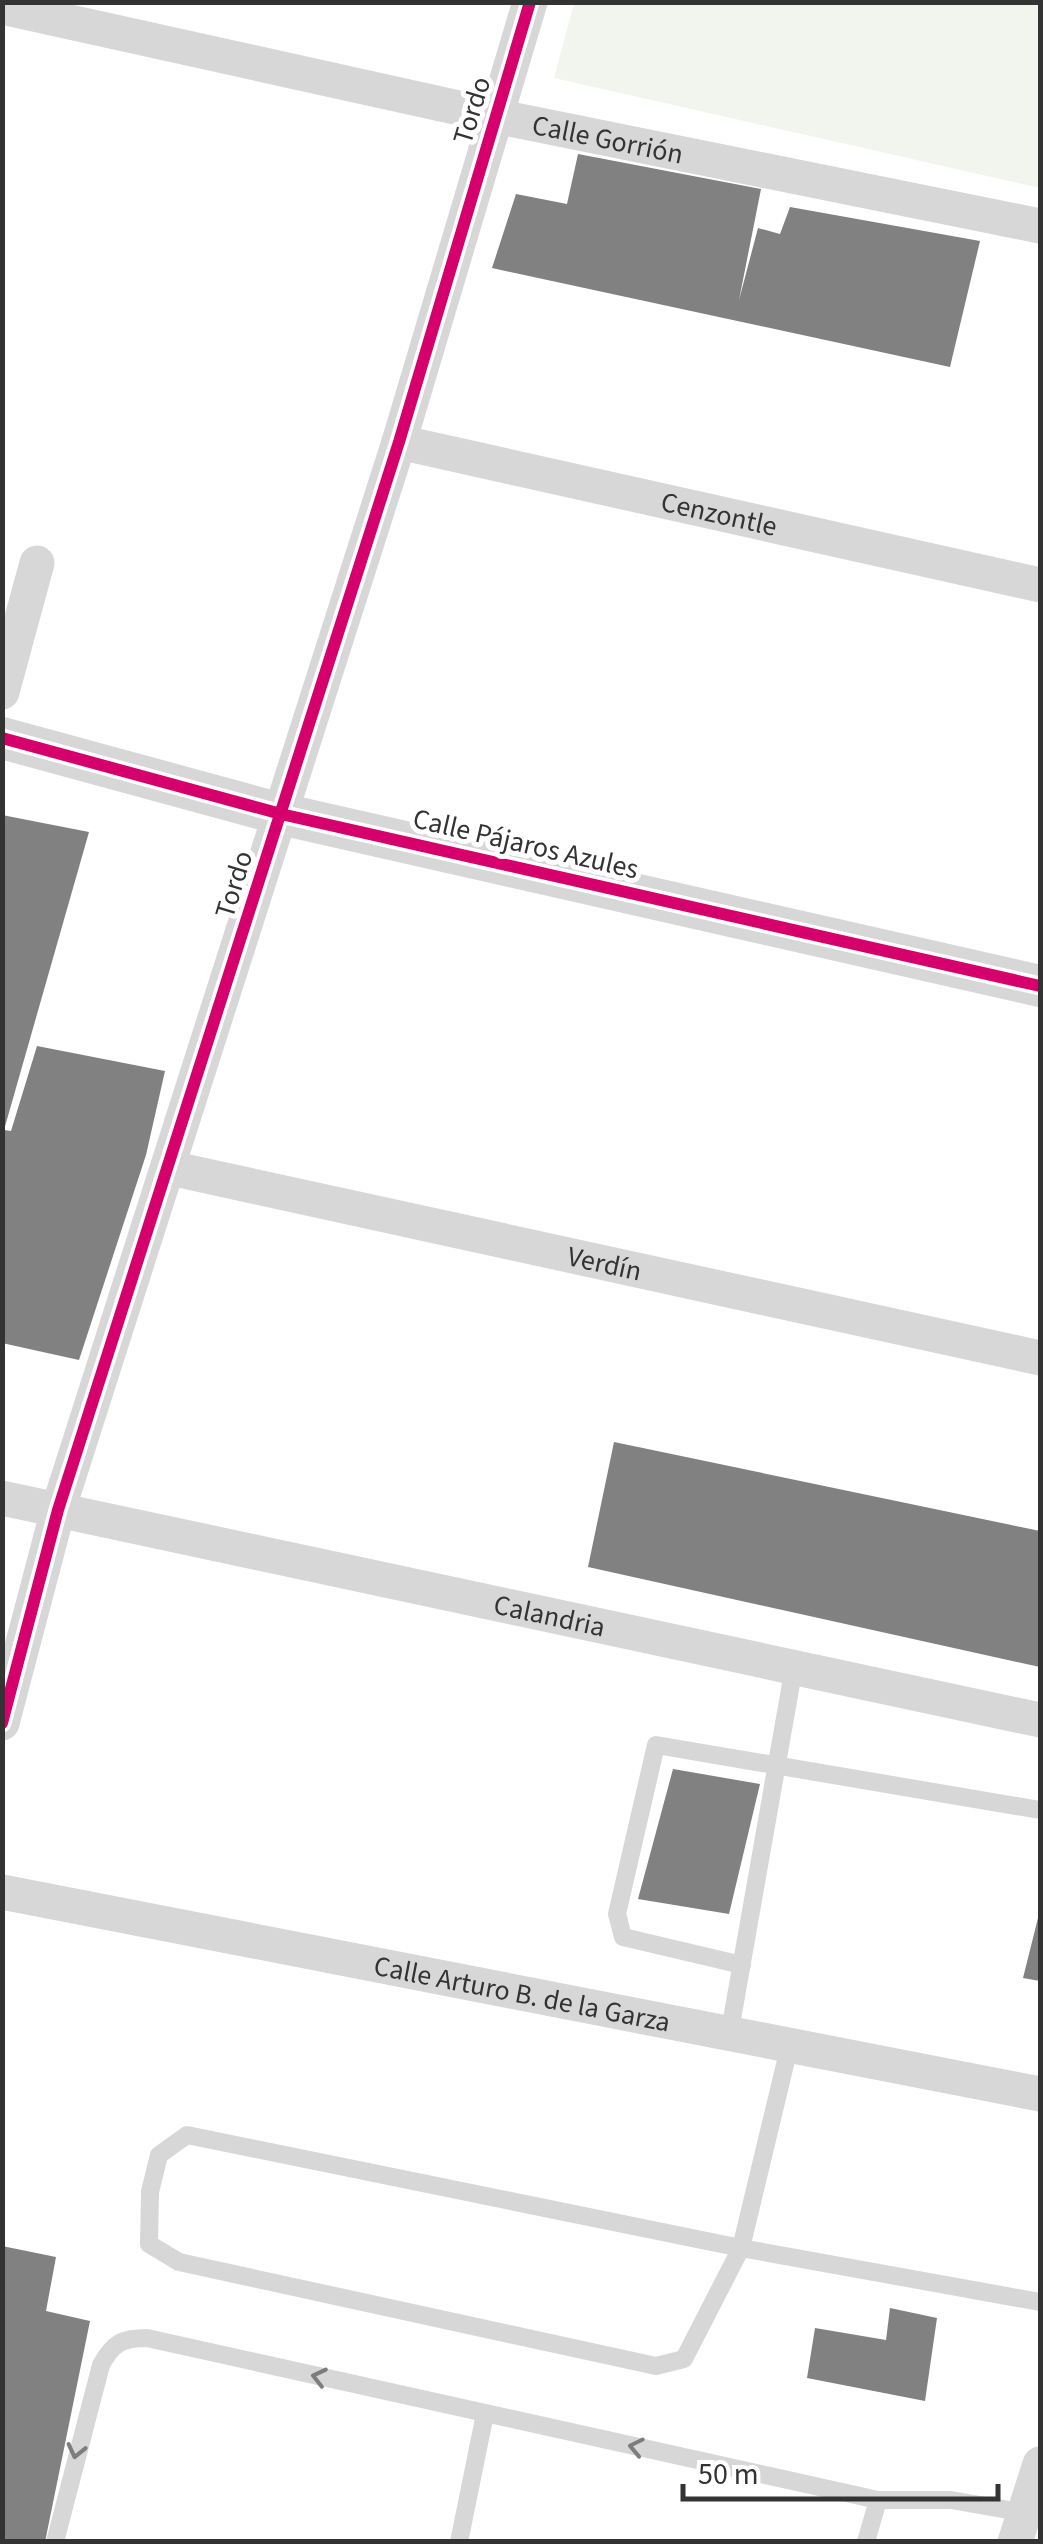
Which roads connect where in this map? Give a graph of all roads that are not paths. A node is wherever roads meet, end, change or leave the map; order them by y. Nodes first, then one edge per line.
1 (530, 2) edge
2 (2, 6) edge
3 (495, 116) junction
4 (1040, 226) edge
5 (399, 442) junction
6 (37, 563) dead end
7 (1040, 584) edge
8 (2, 692) edge
9 (2, 738) edge
10 (281, 814) junction
11 (1040, 986) edge
12 (170, 1168) junction
13 (1040, 1358) edge
14 (2, 1498) edge
15 (58, 1510) junction
16 (794, 1668) junction
17 (1040, 1720) edge
18 (2, 1723) edge
19 (778, 1765) junction
20 (1040, 1810) edge
21 (2, 1892) edge
22 (742, 1966) junction
23 (729, 2036) junction
24 (789, 2048) junction
25 (1040, 2094) edge
26 (741, 2248) junction
27 (1040, 2302) edge
28 (485, 2414) junction
29 (1040, 2464) edge
30 (878, 2500) junction
31 (1027, 2523) edge
32 (55, 2542) edge
33 (459, 2542) edge
34 (866, 2542) edge

1 - 3 street, Tordo
2 - 3 street, Calle Gorrión
3 - 4 street, Calle Gorrión
3 - 5 street, Tordo
5 - 7 street, Cenzontle
5 - 10 street, Tordo
6 - 8 street
9 - 10 street, Calle Pájaros Azules
10 - 11 street, Calle Pájaros Azules
10 - 12 street, Tordo
12 - 13 street, Verdín
12 - 15 street, Tordo
14 - 15 street, Calandria
15 - 16 street, Calandria
15 - 18 street, Tordo
16 - 17 street, Calandria
16 - 19 lane
19 - 20 lane
19 - 22 lane
19 - 22 lane
21 - 23 street, Calle Arturo B. de la Garza
22 - 23 lane
23 - 24 street, Calle Arturo B. de la Garza
24 - 25 street, Calle Arturo B. de la Garza
24 - 26 lane
26 - 26 lane
26 - 27 lane
30 -> 28 lane
28 -> 32 lane
28 - 33 lane
29 - 31 street
30 - 31 lane
30 - 34 lane

